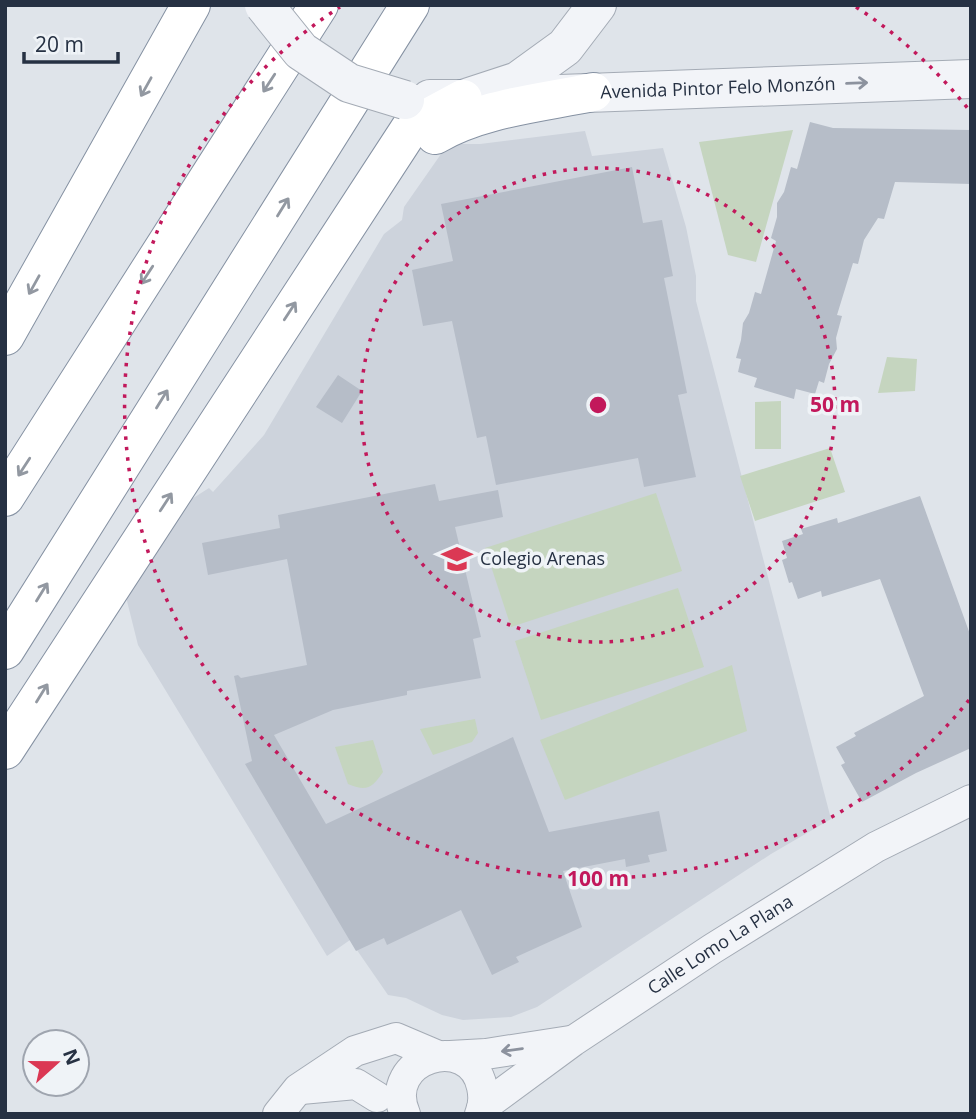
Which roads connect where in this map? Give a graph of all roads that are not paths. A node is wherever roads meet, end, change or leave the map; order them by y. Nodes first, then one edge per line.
1 (191, 5) edge
2 (264, 5) edge
3 (319, 5) edge
4 (410, 5) edge
5 (597, 5) edge
6 (971, 79) edge
7 (593, 92) junction
8 (463, 99) junction
9 (385, 165) junction
10 (5, 336) edge
11 (5, 497) edge
12 (5, 650) edge
13 (5, 750) edge
14 (971, 800) edge
15 (573, 1041) junction
16 (355, 1051) junction
17 (443, 1056) junction
18 (298, 1089) junction
19 (394, 1108) edge
20 (481, 1111) edge
21 (278, 1114) edge

1 -> 10 highway
2 - 8 street, Avenida Pintor Felo Monzón, bridge
3 -> 11 highway
12 -> 4 highway
5 - 8 street
7 -> 6 street, Avenida Pintor Felo Monzón
7 - 8 street, Avenida Pintor Felo Monzón
7 - 9 highway
8 - 9 highway
13 -> 9 highway
14 - 15 street, Calle Lomo La Plana
15 -> 17 street
15 - 20 street, Calle Lomo La Plana
16 - 17 street
16 - 18 street
16 - 19 street
17 - 19 street
17 - 20 street
18 - 19 street
18 - 21 street

